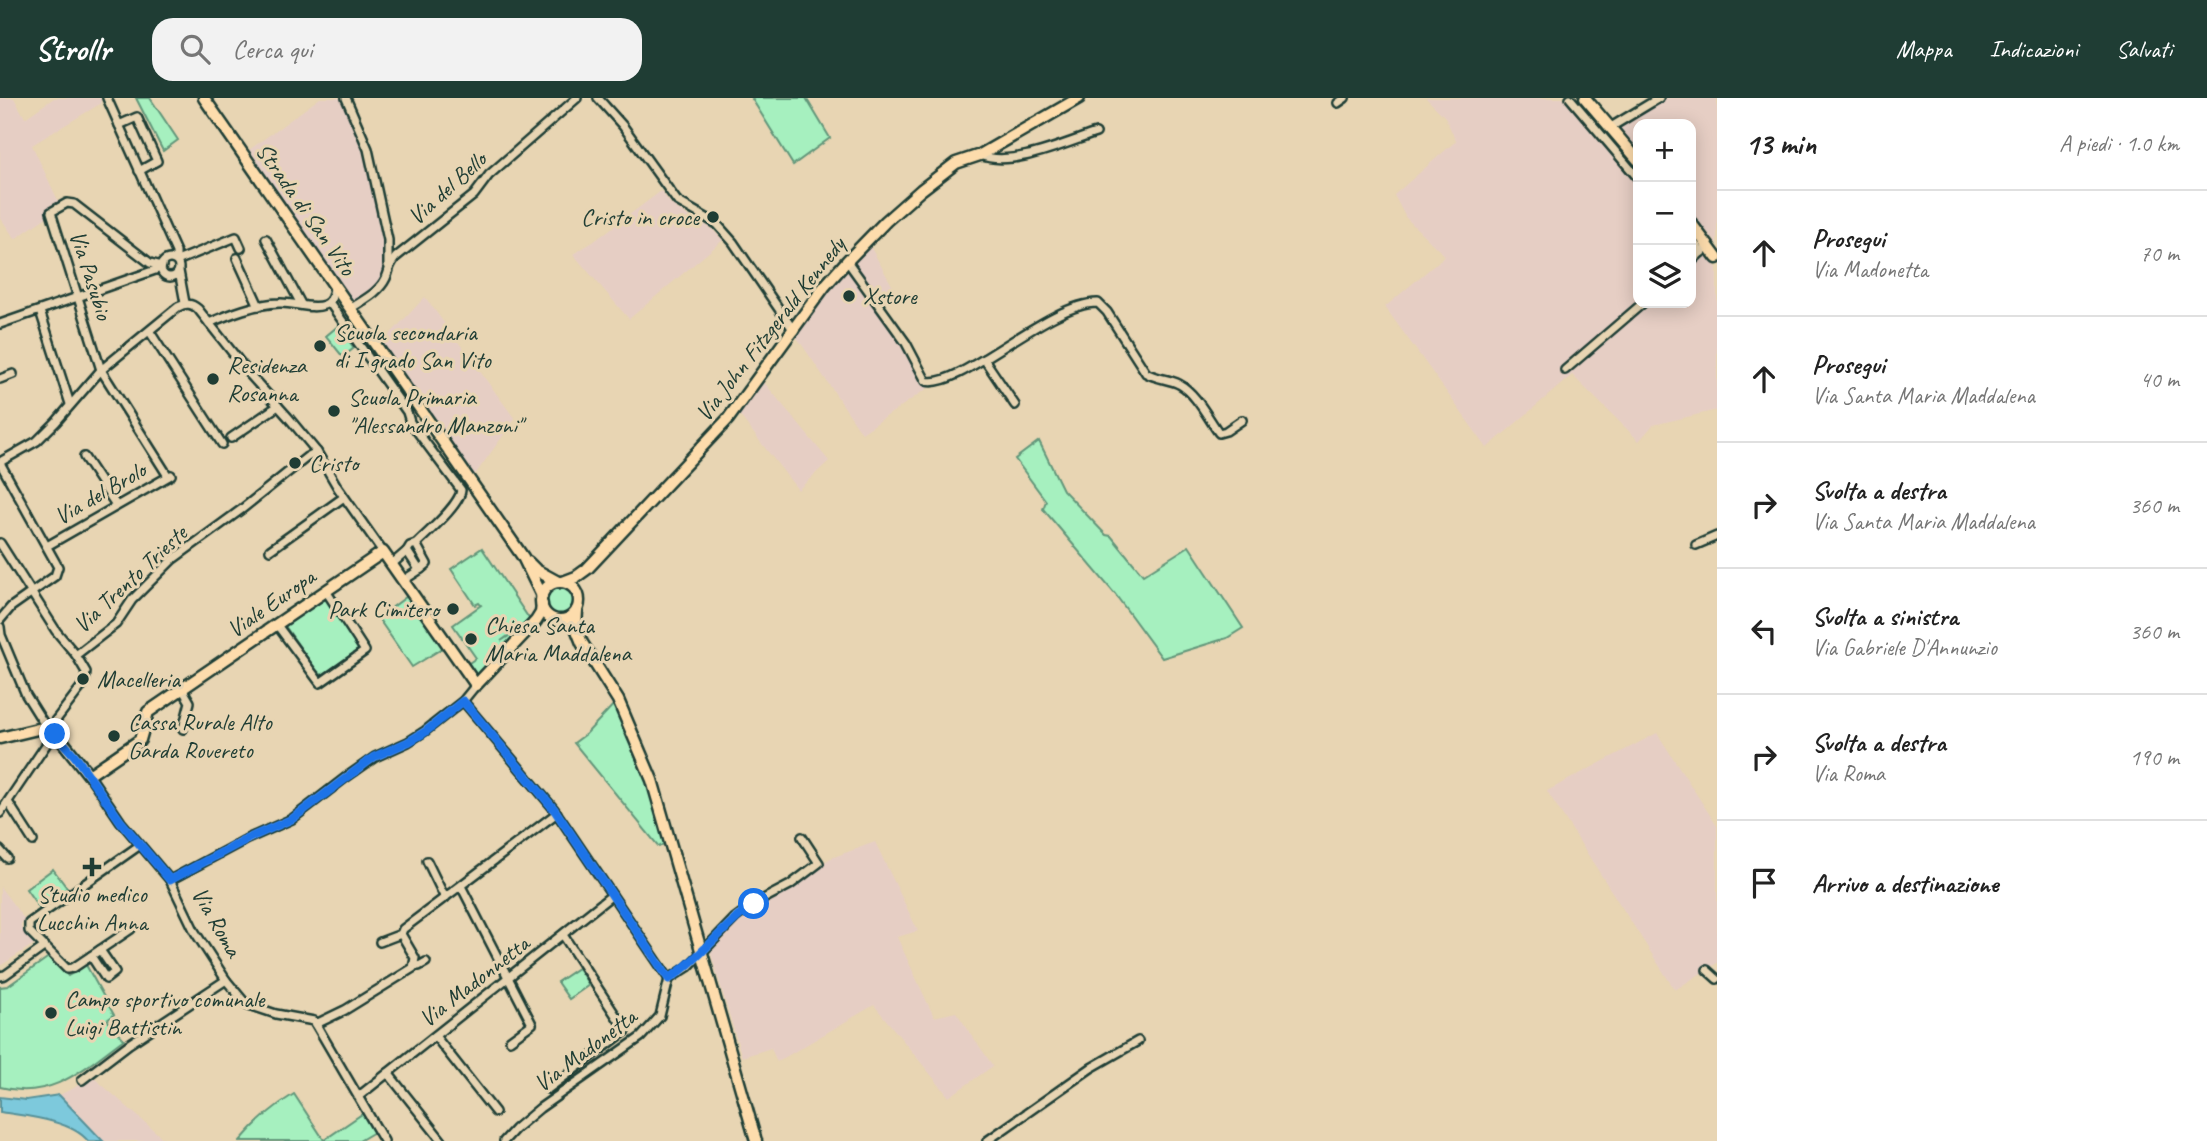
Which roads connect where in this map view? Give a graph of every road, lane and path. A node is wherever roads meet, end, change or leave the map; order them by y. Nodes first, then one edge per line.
1 (107, 98) edge
2 (204, 98) edge
3 (346, 98) edge
4 (577, 98) edge
5 (598, 98) edge
6 (1079, 98) edge
7 (1570, 98) edge
8 (1585, 98) edge
9 (1659, 98) edge
10 (119, 125) junction
11 (1611, 127) junction
12 (1096, 133) dead end
13 (1633, 154) edge
14 (980, 155) junction
15 (139, 171) junction
16 (1633, 172) edge
17 (1696, 232) edge
18 (266, 239) dead end
19 (1696, 242) edge
20 (242, 248) dead end
21 (1706, 249) junction
22 (237, 258) dead end
23 (1696, 258) edge
24 (1717, 258) edge
25 (174, 260) junction
26 (847, 261) junction
27 (388, 267) junction
28 (163, 270) junction
29 (179, 271) junction
30 (334, 287) junction
31 (182, 293) junction
32 (78, 299) junction
33 (329, 302) junction
34 (185, 303) junction
35 (301, 304) junction
36 (259, 306) junction
37 (1637, 308) edge
38 (350, 309) junction
39 (40, 311) junction
40 (209, 323) junction
41 (0, 324) edge
42 (794, 331) junction
43 (150, 332) junction
44 (984, 359) junction
45 (101, 370) junction
46 (1565, 370) dead end
47 (13, 374) dead end
48 (0, 379) edge
49 (70, 404) junction
50 (1015, 405) dead end
51 (278, 407) junction
52 (1242, 420) dead end
53 (231, 438) dead end
54 (222, 444) dead end
55 (317, 452) junction
56 (84, 457) dead end
57 (0, 462) edge
58 (170, 475) joint
59 (344, 497) junction
60 (116, 506) junction
61 (1717, 536) edge
62 (0, 543) edge
63 (416, 544) junction
64 (1696, 545) dead end
65 (47, 546) junction
66 (270, 550) dead end
67 (407, 551) junction
68 (383, 552) junction
69 (523, 557) junction
70 (392, 564) junction
71 (421, 569) junction
72 (587, 569) junction
73 (404, 580) junction
74 (560, 582) junction
75 (326, 591) junction
76 (33, 593) junction
77 (577, 593) junction
78 (542, 600) junction
79 (577, 610) junction
80 (556, 619) junction
81 (0, 620) edge
82 (277, 625) junction
83 (0, 627) edge
84 (527, 631) junction
85 (1, 635) edge
86 (582, 643) junction
87 (76, 656) junction
88 (476, 685) junction
89 (183, 690) junction
90 (463, 701) junction
91 (183, 729) dead end
92 (50, 730) junction
93 (0, 738) edge
94 (89, 775) junction
95 (8, 802) junction
96 (0, 813) edge
97 (556, 813) junction
98 (802, 837) dead end
99 (33, 841) dead end
100 (140, 845) junction
101 (0, 850) edge
102 (7, 858) dead end
103 (427, 861) dead end
104 (170, 880) junction
105 (461, 886) junction
106 (612, 895) junction
107 (445, 898) junction
108 (131, 929) dead end
109 (401, 934) junction
110 (563, 935) junction
111 (380, 942) dead end
112 (44, 947) junction
113 (100, 950) junction
114 (703, 954) junction
115 (91, 956) junction
116 (426, 962) dead end
117 (414, 965) junction
118 (1707, 970) dead end
119 (0, 976) edge
120 (508, 978) junction
121 (669, 979) junction
122 (1717, 979) edge
123 (226, 980) junction
124 (315, 1023) junction
125 (435, 1036) junction
126 (510, 1040) dead end
127 (1138, 1041) dead end
128 (388, 1073) junction
129 (82, 1080) dead end
130 (548, 1089) dead end
131 (359, 1096) junction
132 (495, 1112) dead end
133 (384, 1141) edge
134 (442, 1141) edge
135 (504, 1141) edge
136 (756, 1141) edge
137 (987, 1141) edge

1 - 10 street
2 - 30 main road, Strada di San Vito
3 - 27 street
4 - 27 street, Via del Bello
5 - 42 street
6 - 14 main road, Via John Fitzgerald Kennedy
7 - 16 street
8 - 11 main road
9 - 11 street
10 - 15 street
10 - 15 street
11 - 13 main road
12 - 14 street
14 - 26 main road, Via John Fitzgerald Kennedy
15 - 25 street
17 - 21 main road
18 - 35 street
19 - 21 street
20 - 25 street
21 - 23 street
21 - 24 main road
22 - 36 street
25 - 28 street
25 - 29 street
26 - 42 main road, Via John Fitzgerald Kennedy
26 - 44 street
27 - 38 street, Via del Bello
28 - 29 street
28 - 31 street
28 - 32 street
28 - 32 street, Via Pasubio
29 - 31 street
30 - 33 street
30 - 38 main road, Strada di San Vito
31 - 34 street
32 - 39 street
32 - 45 street, Via Pasubio
33 - 35 street
33 - 63 street
34 - 40 street
34 - 43 street
35 - 36 street
36 - 40 street
37 - 46 street
38 - 69 main road, Strada di San Vito
39 - 41 street
39 - 49 street
40 - 51 street
42 - 72 main road, Via John Fitzgerald Kennedy
43 - 45 street
43 - 54 street
44 - 50 street
44 - 52 street
45 - 49 street
45 - 58 street, Via Pasubio
47 - 48 street
49 - 57 street
51 - 53 street
51 - 55 street
55 - 59 street
55 - 87 street, Via Trento Trieste
56 - 60 street
57 - 65 street
58 - 60 street, Via del Brolo
59 - 66 street
59 - 68 street
60 - 65 street, Via del Brolo
61 - 64 street
62 - 76 street
63 - 67 street
63 - 71 street
65 - 76 street
67 - 70 street
67 - 71 street
68 - 70 main road
68 - 75 main road, Viale Europa
69 - 74 main road
69 - 78 main road
70 - 73 main road
71 - 73 street
72 - 74 main road, Via John Fitzgerald Kennedy
72 - 77 main road, Via John Fitzgerald Kennedy
73 - 88 main road
74 - 77 main road
74 - 78 main road
75 - 82 main road, Viale Europa
75 - 82 street
76 - 81 street
76 - 87 street
77 - 79 main road
78 - 80 main road
78 - 84 main road
79 - 80 main road
79 - 86 main road
80 - 84 main road
80 - 86 main road
82 - 89 main road, Viale Europa
83 - 85 street
84 - 88 main road
85 - 92 street
86 - 114 main road
87 - 92 street, Via Trento Trieste
88 - 90 street
89 - 91 street
89 - 94 main road, Viale Europa
90 - 97 street
90 - 104 street
92 - 93 main road
92 - 94 main road, Via Roma
92 - 95 street
94 - 100 street, Via Roma
95 - 96 street
95 - 99 street
97 - 105 street
97 - 106 street
98 - 114 street
100 - 104 street, Via Roma
100 - 112 street
101 - 102 street
103 - 107 street
104 - 123 street, Via Roma
105 - 107 street
105 - 120 street
106 - 110 street, Via Madonnetta
106 - 121 street
107 - 109 street
108 - 113 street
109 - 111 street
109 - 117 street
110 - 120 street, Via Madonnetta
110 - 130 street
112 - 115 street
112 - 119 street
113 - 115 street
113 - 115 street
114 - 121 street
114 - 136 main road
116 - 117 street
117 - 124 street
118 - 122 street
120 - 125 street, Via Madonnetta
120 - 126 street
121 - 135 street, Via Madonetta
123 - 124 street, Via Roma
123 - 129 street
124 - 131 street
125 - 128 street, Via Madonnetta
125 - 132 street
127 - 137 street
128 - 131 street, Via Madonnetta
128 - 134 street
131 - 133 street

